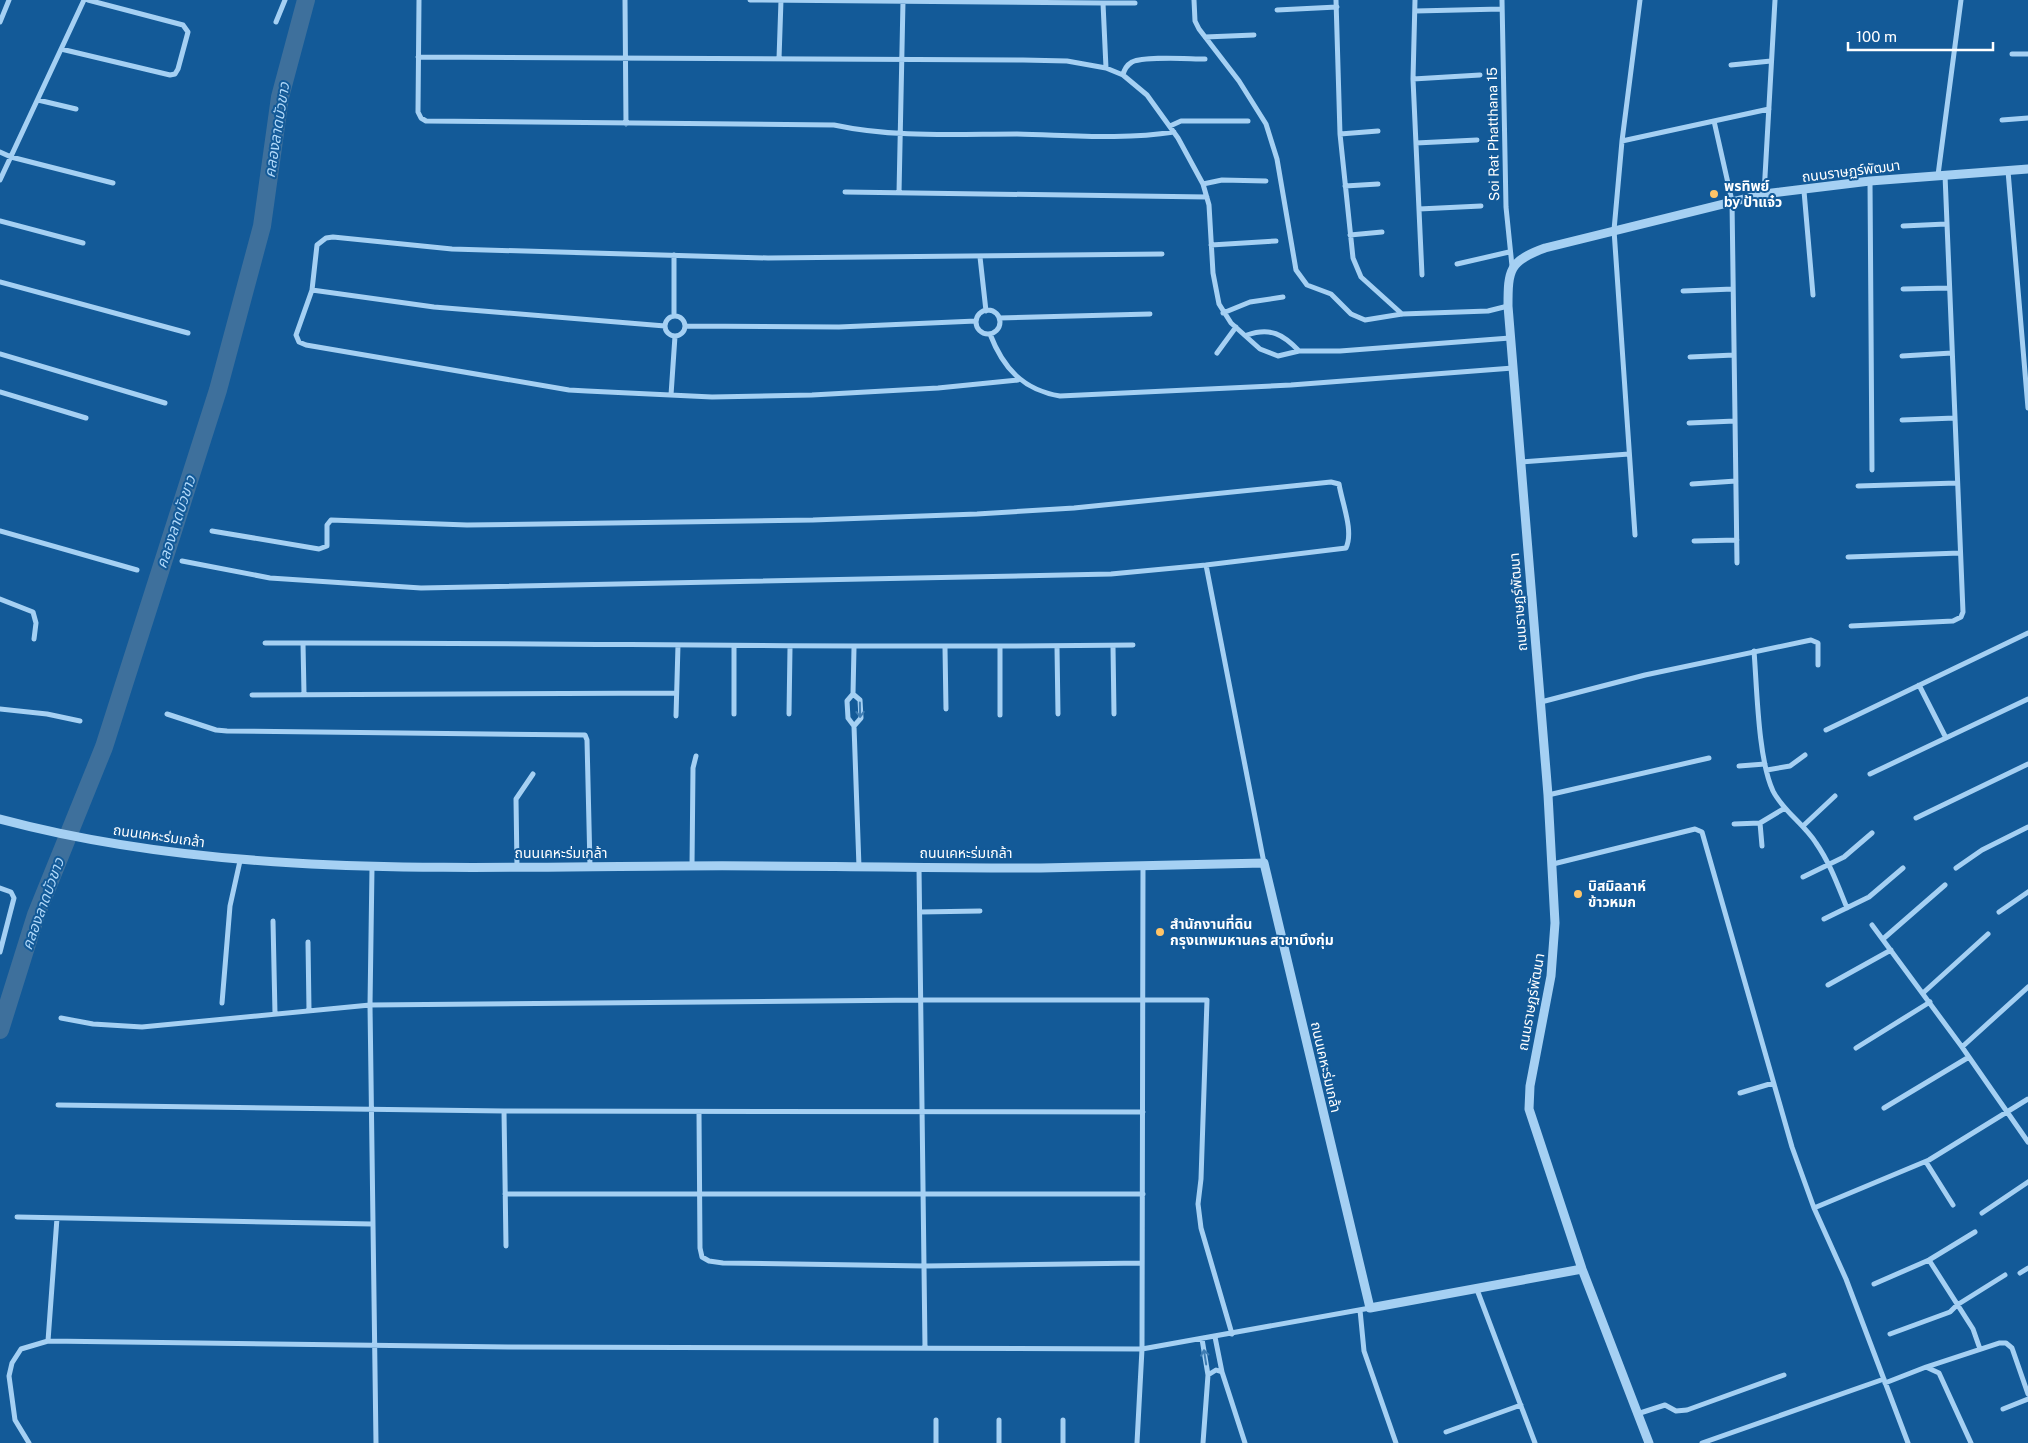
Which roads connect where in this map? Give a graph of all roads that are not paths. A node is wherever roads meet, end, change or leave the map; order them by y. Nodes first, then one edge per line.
1 (9, 0) edge
2 (84, 0) edge
3 (88, 0) edge
4 (285, 0) edge
5 (419, 0) edge
6 (625, 0) edge
7 (750, 0) edge
8 (781, 0) edge
9 (1194, 0) edge
10 (1336, 0) edge
11 (1415, 0) edge
12 (1502, 0) edge
13 (1640, 0) edge
14 (1774, 0) edge
15 (1961, 0) edge
16 (903, 1) edge
17 (1085, 2) edge
18 (1135, 3) dead end
19 (1103, 4) junction
20 (1337, 7) junction
21 (1502, 9) junction
22 (1277, 10) dead end
23 (1415, 11) junction
24 (0, 22) edge
25 (276, 22) dead end
26 (1254, 35) dead end
27 (1205, 37) junction
28 (61, 49) junction
29 (2012, 54) dead end
30 (2028, 54) edge
31 (418, 57) junction
32 (625, 59) junction
33 (1205, 59) dead end
34 (778, 60) junction
35 (901, 60) junction
36 (1771, 61) junction
37 (1731, 65) dead end
38 (1106, 68) junction
39 (1123, 75) junction
40 (1480, 75) dead end
41 (1414, 79) junction
42 (38, 100) junction
43 (76, 109) dead end
44 (1769, 109) junction
45 (2028, 118) edge
46 (2002, 120) dead end
47 (1248, 121) dead end
48 (1714, 121) junction
49 (626, 124) junction
50 (1170, 126) junction
51 (1378, 131) dead end
52 (1174, 132) junction
53 (900, 133) junction
54 (1340, 134) junction
55 (1477, 140) dead end
56 (1622, 140) junction
57 (1416, 143) junction
58 (0, 152) edge
59 (11, 157) junction
60 (2028, 169) edge
61 (2008, 171) junction
62 (1941, 175) junction
63 (0, 180) edge
64 (1266, 181) dead end
65 (1870, 181) junction
66 (113, 183) dead end
67 (1203, 184) junction
68 (1378, 184) dead end
69 (1345, 186) junction
70 (1804, 191) junction
71 (845, 192) dead end
72 (899, 193) junction
73 (1764, 194) junction
74 (1207, 197) junction
75 (1732, 201) junction
76 (1481, 206) dead end
77 (1419, 209) junction
78 (0, 221) edge
79 (1946, 224) junction
80 (1904, 226) dead end
81 (1614, 230) junction
82 (1382, 232) dead end
83 (1350, 235) junction
84 (1276, 241) dead end
85 (83, 243) dead end
86 (1211, 245) junction
87 (1509, 252) junction
88 (1162, 254) dead end
89 (674, 256) junction
90 (980, 257) junction
91 (1457, 264) dead end
92 (1512, 266) junction
93 (1422, 275) dead end
94 (0, 282) edge
95 (1949, 288) junction
96 (1733, 289) junction
97 (1903, 289) dead end
98 (312, 290) junction
99 (1683, 291) dead end
100 (1813, 295) dead end
101 (1283, 297) dead end
102 (1508, 306) junction
103 (986, 311) junction
104 (1223, 313) junction
105 (1150, 314) dead end
106 (1402, 314) junction
107 (674, 316) junction
108 (999, 318) junction
109 (976, 321) junction
110 (665, 326) junction
111 (685, 326) junction
112 (1236, 327) junction
113 (188, 333) dead end
114 (990, 334) junction
115 (1247, 335) junction
116 (675, 336) junction
117 (1510, 338) junction
118 (1299, 351) junction
119 (1217, 353) dead end
120 (1952, 353) junction
121 (0, 354) edge
122 (1734, 355) junction
123 (1690, 356) dead end
124 (1902, 356) dead end
125 (1513, 368) junction
126 (1018, 380) junction
127 (0, 392) edge
128 (671, 395) junction
129 (165, 403) dead end
130 (2028, 408) edge
131 (86, 418) dead end
132 (1955, 418) junction
133 (1902, 420) dead end
134 (1735, 421) junction
135 (1689, 423) dead end
136 (1629, 454) junction
137 (1521, 462) junction
138 (1872, 470) dead end
139 (1736, 481) junction
140 (1957, 483) junction
141 (1692, 484) dead end
142 (1858, 486) dead end
143 (0, 531) edge
144 (212, 531) dead end
145 (1635, 535) dead end
146 (1737, 540) junction
147 (1694, 541) dead end
148 (1960, 553) junction
149 (1848, 557) dead end
150 (182, 561) dead end
151 (1737, 563) dead end
152 (1206, 565) junction
153 (137, 570) dead end
154 (0, 600) edge
155 (1851, 626) dead end
156 (2028, 633) edge
157 (34, 639) dead end
158 (265, 643) dead end
159 (303, 643) junction
160 (678, 645) junction
161 (1132, 645) dead end
162 (1113, 646) junction
163 (734, 647) junction
164 (1057, 647) junction
165 (790, 648) junction
166 (854, 648) junction
167 (945, 648) junction
168 (1000, 648) junction
169 (1754, 651) junction
170 (1818, 665) dead end
171 (1918, 685) junction
172 (676, 693) junction
173 (252, 694) dead end
174 (304, 694) junction
175 (853, 694) junction
176 (2028, 700) edge
177 (1541, 702) junction
178 (0, 709) edge
179 (946, 709) dead end
180 (167, 714) dead end
181 (734, 714) dead end
182 (790, 714) dead end
183 (1058, 714) dead end
184 (1114, 714) dead end
185 (676, 716) dead end
186 (1000, 716) dead end
187 (80, 721) dead end
188 (854, 726) junction
189 (1826, 730) dead end
190 (1946, 738) junction
191 (1805, 755) dead end
192 (696, 756) dead end
193 (1709, 758) dead end
194 (1765, 764) junction
195 (2028, 764) edge
196 (1739, 766) dead end
197 (1767, 770) junction
198 (534, 774) dead end
199 (1870, 774) dead end
200 (1548, 795) junction
201 (1835, 796) dead end
202 (1785, 808) junction
203 (1916, 818) dead end
204 (0, 819) edge
205 (1760, 823) junction
206 (1734, 824) dead end
207 (1803, 826) junction
208 (2028, 827) edge
209 (1872, 833) dead end
210 (1762, 846) dead end
211 (240, 861) junction
212 (1264, 863) junction
213 (1553, 864) junction
214 (1830, 865) junction
215 (590, 866) junction
216 (692, 866) junction
217 (858, 866) junction
218 (1143, 866) junction
219 (517, 867) junction
220 (920, 867) junction
221 (372, 868) junction
222 (1903, 868) dead end
223 (1956, 868) dead end
224 (1803, 877) dead end
225 (1945, 885) dead end
226 (0, 888) edge
227 (2028, 892) edge
228 (1847, 908) junction
229 (980, 911) dead end
230 (920, 912) junction
231 (1999, 912) dead end
232 (1824, 919) dead end
233 (273, 921) dead end
234 (1872, 925) dead end
235 (1988, 934) dead end
236 (1883, 939) junction
237 (308, 942) dead end
238 (1891, 950) junction
239 (0, 952) edge
240 (1828, 985) dead end
241 (2028, 987) edge
242 (1923, 993) junction
243 (922, 1000) junction
244 (1143, 1000) junction
245 (1930, 1002) junction
246 (222, 1003) dead end
247 (370, 1004) junction
248 (309, 1010) junction
249 (275, 1014) junction
250 (61, 1018) dead end
251 (1962, 1047) junction
252 (1856, 1048) dead end
253 (1969, 1057) junction
254 (1773, 1083) junction
255 (1740, 1093) dead end
256 (2028, 1098) edge
257 (58, 1105) dead end
258 (1884, 1108) dead end
259 (371, 1110) junction
260 (504, 1111) junction
261 (924, 1111) junction
262 (699, 1112) junction
263 (1143, 1112) junction
264 (2008, 1112) junction
265 (2028, 1142) edge
266 (1926, 1162) junction
267 (2028, 1182) edge
268 (699, 1192) junction
269 (924, 1193) junction
270 (505, 1194) junction
271 (1143, 1194) junction
272 (1953, 1205) dead end
273 (1814, 1208) junction
274 (1982, 1213) dead end
275 (16, 1216) dead end
276 (56, 1218) junction
277 (372, 1224) junction
278 (1975, 1232) dead end
279 (506, 1246) dead end
280 (1929, 1260) junction
281 (1142, 1263) junction
282 (925, 1266) junction
283 (2028, 1268) edge
284 (1582, 1269) junction
285 (2020, 1273) dead end
286 (2005, 1275) dead end
287 (1874, 1284) dead end
288 (1476, 1287) junction
289 (1957, 1305) junction
290 (1370, 1308) junction
291 (1360, 1310) junction
292 (1232, 1334) junction
293 (1890, 1334) dead end
294 (1214, 1337) junction
295 (1202, 1339) junction
296 (48, 1341) junction
297 (375, 1345) junction
298 (925, 1347) junction
299 (1142, 1349) junction
300 (1980, 1349) junction
301 (1926, 1367) junction
302 (1222, 1372) junction
303 (1208, 1375) junction
304 (1784, 1376) dead end
305 (1885, 1381) junction
306 (2028, 1394) edge
307 (2028, 1399) edge
308 (1521, 1405) junction
309 (2003, 1409) dead end
310 (1637, 1414) junction
311 (936, 1420) dead end
312 (999, 1420) dead end
313 (1063, 1420) dead end
314 (1446, 1432) dead end
315 (29, 1443) edge
316 (376, 1443) edge
317 (936, 1443) edge
318 (999, 1443) edge
319 (1063, 1443) edge
320 (1137, 1443) edge
321 (1203, 1443) edge
322 (1245, 1443) edge
323 (1396, 1443) edge
324 (1535, 1443) edge
325 (1649, 1443) edge
326 (1702, 1443) edge
327 (1908, 1443) edge
328 (1971, 1443) edge

1 - 24 street
2 - 28 street
3 - 28 street
4 - 25 street
5 - 31 street
6 - 32 street
7 - 8 street
8 - 16 street
8 - 34 street
9 - 27 street
10 - 20 street
11 - 23 street
12 - 21 street, Soi Rat Phatthana 15
13 - 56 street
14 - 36 street
15 - 62 street
16 - 17 street
16 - 35 street
17 - 19 street
18 - 19 street
19 - 38 street
20 - 22 street
20 - 54 street
21 - 23 street
21 - 87 street, Soi Rat Phatthana 15
23 - 41 street
26 - 27 street
27 - 106 street
28 - 42 street
29 - 30 street
31 - 32 street
31 - 49 street
32 - 34 street
32 - 49 street
33 - 39 street
34 - 35 street
35 - 38 street
35 - 53 street
36 - 37 street
36 - 44 street
38 - 39 street
39 - 50 street
40 - 41 street
41 - 57 street
42 - 43 street
42 - 59 street
44 - 48 street
44 - 73 street
45 - 46 street
47 - 50 street
48 - 56 street
48 - 75 street
49 - 53 street
50 - 52 street
51 - 54 street
52 - 53 street
52 - 67 street
53 - 72 street
54 - 69 street
55 - 57 street
56 - 81 street
57 - 77 street
58 - 59 street
59 - 63 street
59 - 66 street
60 - 61 street, ถนนราษฏร์พัฒนา
61 - 62 street, ถนนราษฏร์พัฒนา
61 - 130 street
62 - 65 street, ถนนราษฏร์พัฒนา
62 - 79 street
64 - 67 street
65 - 70 street, ถนนราษฏร์พัฒนา
65 - 138 street
67 - 74 street
68 - 69 street
69 - 83 street
70 - 73 street, ถนนราษฏร์พัฒนา
70 - 100 street
71 - 72 street
72 - 74 street
73 - 75 street, ถนนราษฏร์พัฒนา
74 - 86 street
75 - 81 street, ถนนราษฏร์พัฒนา
75 - 96 street
76 - 77 street
77 - 93 street
78 - 85 street
79 - 80 street
79 - 95 street
81 - 92 street, ถนนราษฏร์พัฒนา
81 - 136 street
82 - 83 street
83 - 106 street
84 - 86 street
86 - 104 street
87 - 91 street
87 - 92 street, Soi Rat Phatthana 15
88 - 90 street
89 - 90 street
89 - 98 street
89 - 107 street
90 - 103 street
92 - 102 street, ถนนราษฏร์พัฒนา
94 - 113 street
95 - 97 street
95 - 120 street
96 - 99 street
96 - 122 street
98 - 110 street
98 - 128 street
101 - 104 street
102 - 106 street
102 - 117 street, ถนนราษฏร์พัฒนา
103 - 108 street
103 - 109 street
104 - 112 street
105 - 108 street
107 - 110 street
107 - 111 street
108 - 114 street
109 - 111 street
109 - 114 street
110 - 116 street
111 - 116 street
112 - 115 street
112 - 119 street
114 - 126 street
115 - 118 street
115 - 118 street
116 - 128 street
117 - 118 street
117 - 125 street, ถนนราษฏร์พัฒนา
120 - 124 street
120 - 132 street
121 - 129 street
122 - 123 street
122 - 134 street
125 - 126 street
125 - 137 street, ถนนราษฏร์พัฒนา
126 - 128 street
127 - 131 street
132 - 133 street
132 - 140 street
134 - 135 street
134 - 139 street
136 - 137 street
136 - 145 street
137 - 177 street, ถนนราษฏร์พัฒนา
139 - 141 street
139 - 146 street
140 - 142 street
140 - 148 street
143 - 153 street
144 - 152 street
146 - 147 street
146 - 151 street
148 - 149 street
148 - 155 street
150 - 152 street
152 - 212 street
154 - 157 street
156 - 171 street
158 - 159 street
159 - 160 street
159 - 174 street
160 - 163 street
160 - 172 street
161 - 162 street
162 - 164 street
162 - 184 street
163 - 165 street
163 - 181 street
164 - 168 street
164 - 183 street
165 - 166 street
165 - 182 street
166 - 167 street
166 - 175 street
167 - 168 street
167 - 179 street
168 - 186 street
169 - 170 street
169 - 177 street
169 - 194 street
171 - 189 street
171 - 190 street
172 - 174 street
172 - 185 street
173 - 174 street
175 - 188 street
175 -> 188 street
176 - 190 street
177 - 200 street, ถนนราษฏร์พัฒนา
178 - 187 street
180 - 215 street
188 - 217 street
190 - 199 street
191 - 197 street
192 - 216 street
193 - 200 street
194 - 196 street
194 - 197 street
195 - 203 street
197 - 202 street
198 - 219 street
200 - 213 street, ถนนราษฏร์พัฒนา
201 - 207 street
202 - 205 street
202 - 207 street
204 - 211 street, ถนนเคหะร่มเกล้า
205 - 206 street
205 - 210 street
207 - 214 street
208 - 223 street
209 - 214 street
211 - 221 street, ถนนเคหะร่มเกล้า
211 - 246 street
212 - 218 street, ถนนเคหะร่มเกล้า
212 - 290 street, ถนนเคหะร่มเกล้า
213 - 254 street
213 - 284 street, ถนนราษฏร์พัฒนา
214 - 224 street
214 - 228 street
215 - 216 street, ถนนเคหะร่มเกล้า
215 - 219 street, ถนนเคหะร่มเกล้า
216 - 217 street, ถนนเคหะร่มเกล้า
217 - 220 street, ถนนเคหะร่มเกล้า
218 - 220 street, ถนนเคหะร่มเกล้า
218 - 244 street
219 - 221 street, ถนนเคหะร่มเกล้า
220 - 230 street
221 - 247 street
222 - 228 street
225 - 236 street
226 - 239 street
227 - 231 street
228 - 232 street
229 - 230 street
230 - 243 street
233 - 249 street
234 - 236 street
235 - 242 street
236 - 238 street
237 - 248 street
238 - 240 street
238 - 242 street
241 - 251 street
242 - 245 street
243 - 244 street
243 - 247 street
243 - 261 street
244 - 263 street
244 - 292 street
245 - 251 street
245 - 252 street
247 - 248 street
247 - 259 street
248 - 249 street
249 - 250 street
251 - 253 street
253 - 258 street
253 - 264 street
254 - 255 street
254 - 273 street
256 - 264 street
257 - 259 street
259 - 260 street
259 - 277 street
260 - 262 street
260 - 270 street
261 - 262 street
261 - 263 street
261 - 269 street
262 - 268 street
263 - 271 street
264 - 265 street
264 - 266 street
266 - 272 street
266 - 273 street
267 - 274 street
268 - 269 street
268 - 270 street
268 - 282 street
269 - 271 street
269 - 282 street
270 - 279 street
271 - 281 street
273 - 305 street
275 - 276 street
276 - 277 street
276 - 296 street
277 - 297 street
278 - 280 street
280 - 287 street
280 - 289 street
281 - 282 street
281 - 299 street
282 - 298 street
283 - 285 street
284 - 288 street
284 - 310 street, ถนนราษฏร์พัฒนา
286 - 289 street
288 - 290 street
288 - 308 street
289 - 293 street
289 - 300 street
290 - 291 street
291 - 292 street
291 - 323 street
292 - 294 street
294 - 295 street
294 - 302 street
295 - 299 street
303 -> 295 street
296 - 297 street
296 - 315 street
297 - 298 street
297 - 316 street
298 - 299 street
299 - 320 street
300 - 301 street
300 - 306 street
301 - 305 street
301 - 328 street
302 - 303 street
302 - 322 street
303 - 321 street
304 - 310 street
305 - 326 street
305 - 327 street
307 - 309 street
308 - 314 street
308 - 324 street
310 - 325 street, ถนนราษฏร์พัฒนา
311 - 317 street
312 - 318 street
313 - 319 street

